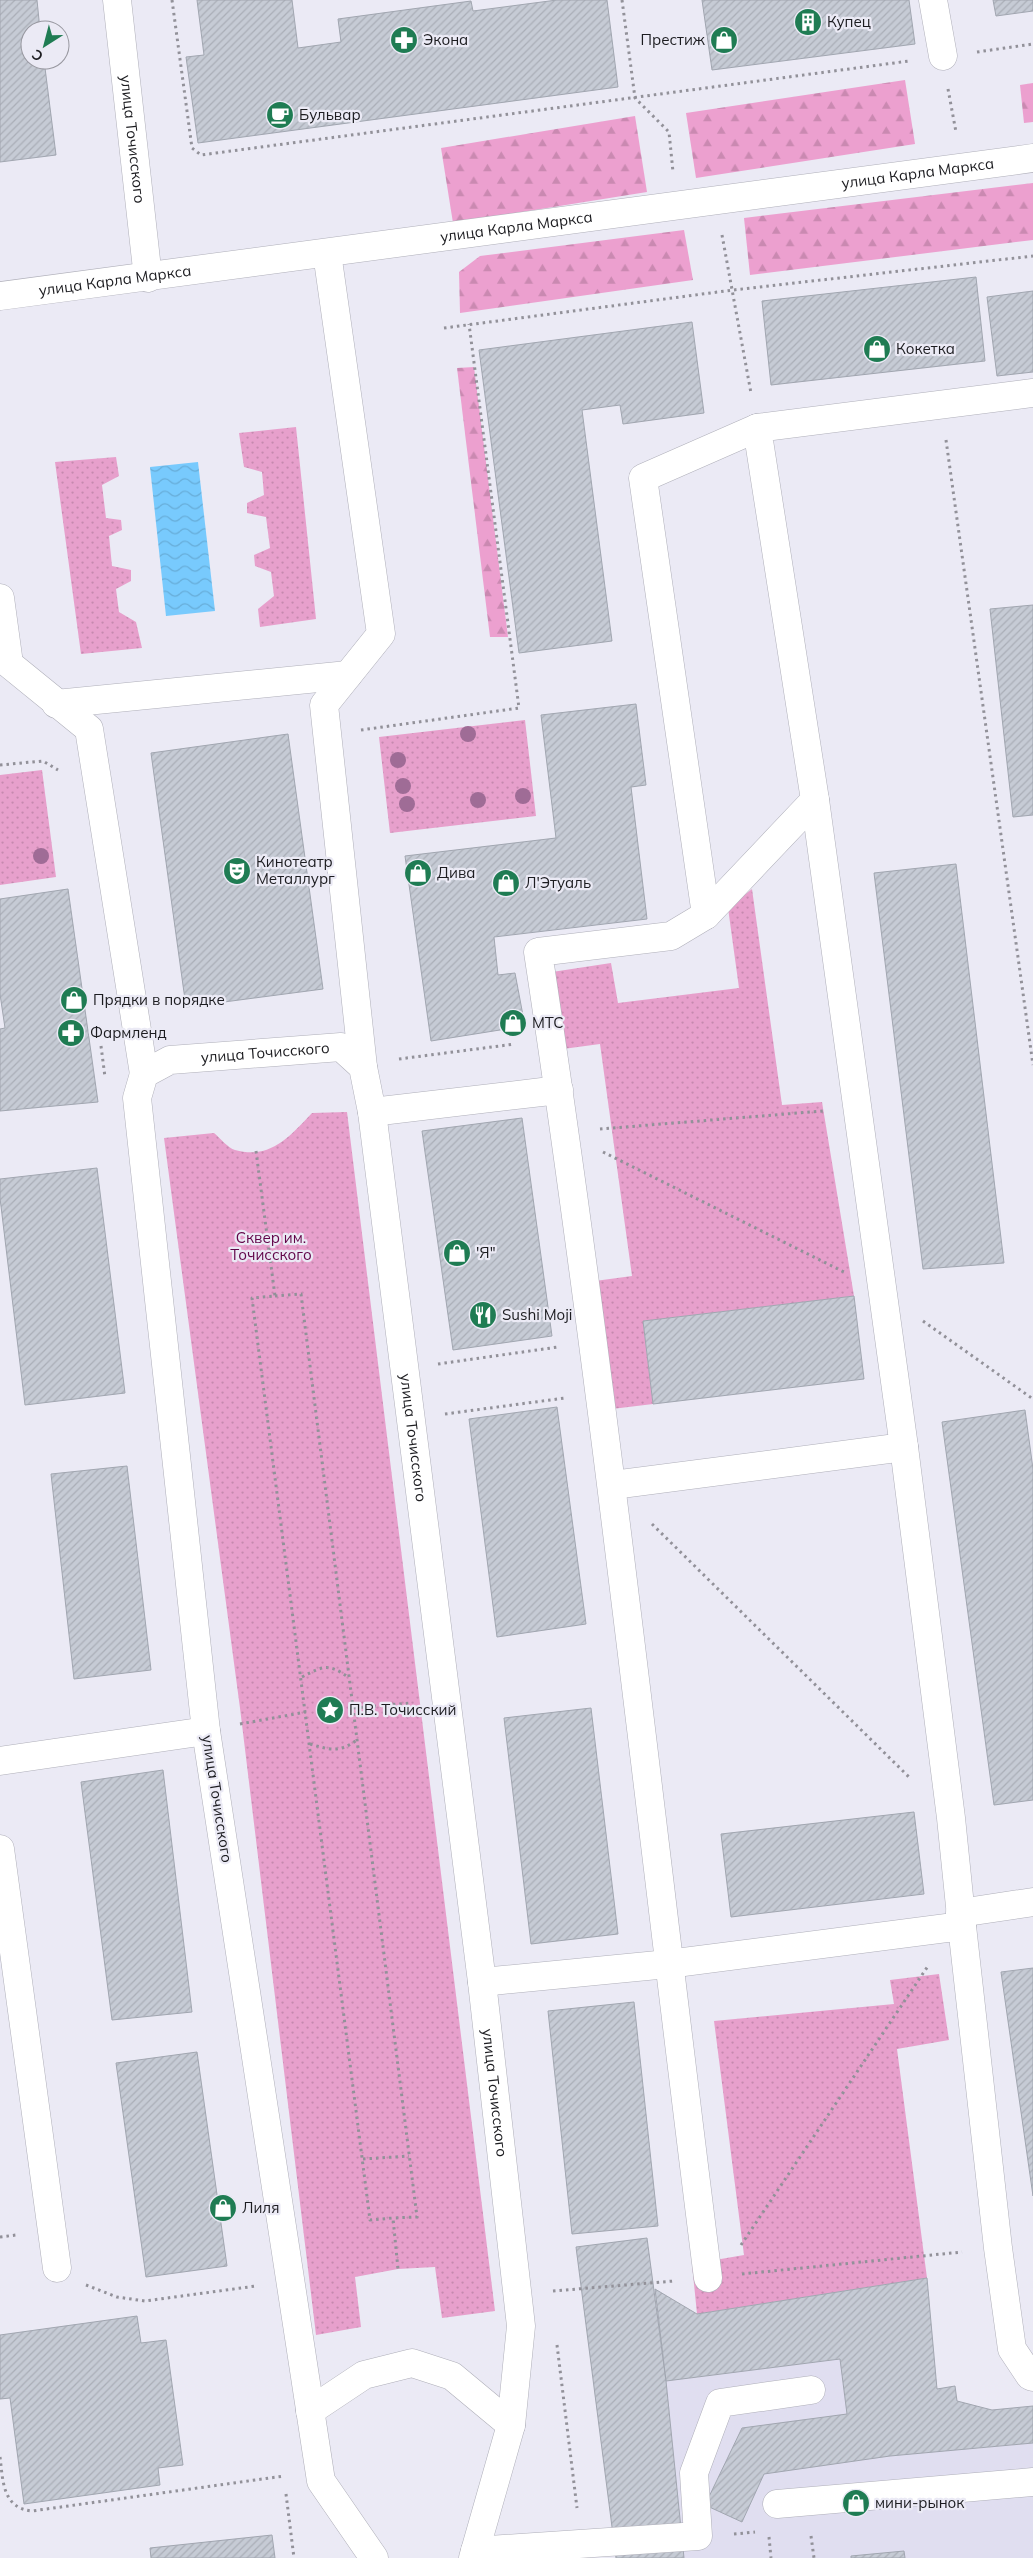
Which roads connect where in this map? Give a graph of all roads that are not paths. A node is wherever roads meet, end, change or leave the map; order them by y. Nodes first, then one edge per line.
1 (117, 0) edge
2 (932, 0) edge
3 (943, 56) road end
4 (1033, 158) edge
5 (327, 254) junction
6 (148, 278) junction
7 (0, 296) edge
8 (1033, 393) edge
9 (757, 428) junction
10 (0, 598) edge
11 (348, 675) junction
12 (56, 704) junction
13 (815, 800) junction
14 (706, 915) junction
15 (363, 1067) junction
16 (144, 1074) junction
17 (559, 1090) junction
18 (372, 1112) junction
19 (904, 1447) junction
20 (613, 1485) junction
21 (206, 1731) junction
22 (0, 1761) edge
23 (0, 1849) edge
24 (1033, 1902) edge
25 (959, 1922) junction
26 (668, 1964) junction
27 (482, 1982) junction
28 (57, 2268) road end
29 (714, 2277) road end
30 (1033, 2377) edge
31 (811, 2390) dead end
32 (310, 2411) junction
33 (511, 2425) junction
34 (1033, 2482) edge
35 (777, 2504) dead end
36 (474, 2554) edge
37 (374, 2558) edge

1 - 6 street, улица Точисского
2 - 3 street
4 - 5 street, улица Карла Маркса
5 - 6 street, улица Карла Маркса
5 - 11 street
6 - 7 street, улица Карла Маркса
8 - 9 street
9 - 13 street
9 - 14 street
10 - 12 street
11 - 12 street
11 - 15 street
12 - 16 street
13 - 14 street
13 - 19 street
14 - 17 street
15 - 16 street, улица Точисского
15 - 18 street, улица Точисского
16 - 21 street, улица Точисского
17 - 18 street
17 - 20 street
18 - 27 street, улица Точисского
19 - 20 street
19 - 25 street
20 - 26 street
21 - 22 street
21 - 32 street, улица Точисского
23 - 28 street
24 - 25 street
25 - 26 street
25 - 30 street
26 - 27 street
26 - 29 street
27 - 33 street, улица Точисского
31 - 36 street
32 - 33 street
32 - 37 street, улица Точисского
33 - 36 street, улица Точисского
34 - 35 street

